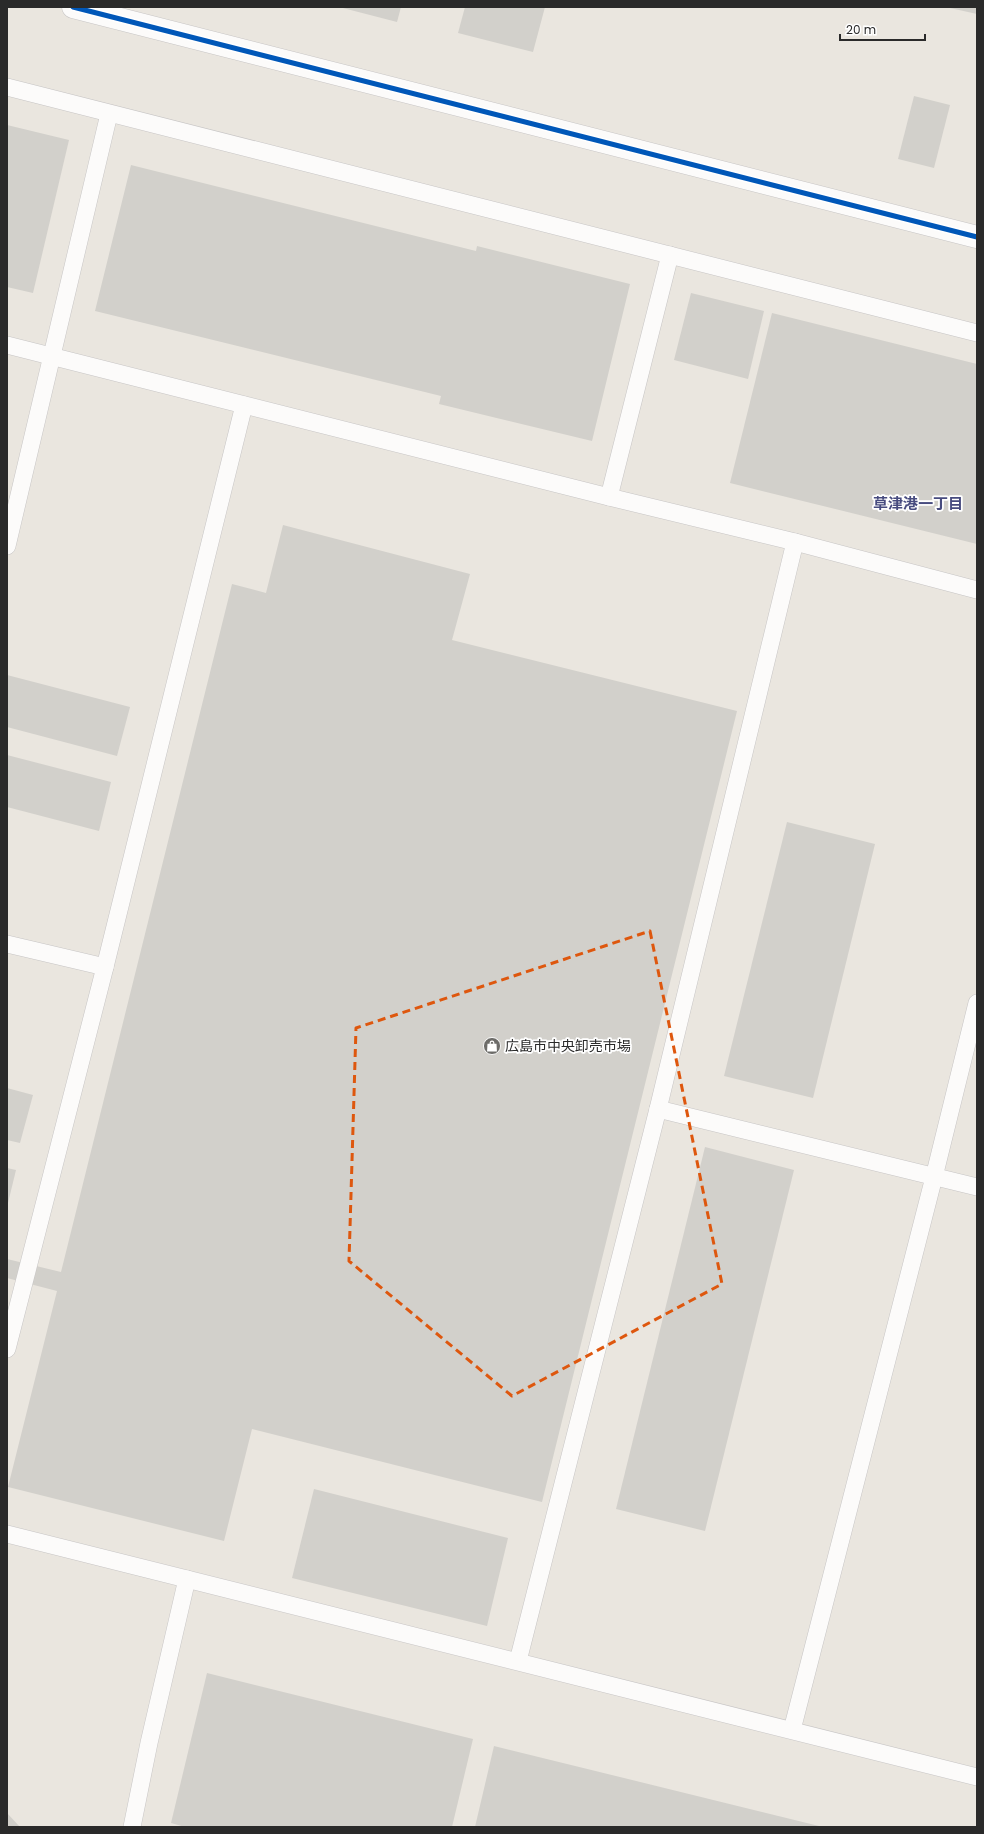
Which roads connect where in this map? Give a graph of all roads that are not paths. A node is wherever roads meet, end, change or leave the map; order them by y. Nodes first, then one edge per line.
1 (73, 7) edge
2 (7, 87) edge
3 (109, 114) junction
4 (977, 237) edge
5 (670, 255) junction
6 (977, 333) edge
7 (7, 346) edge
8 (52, 357) junction
9 (244, 405) junction
10 (609, 498) junction
11 (795, 542) junction
12 (7, 546) edge
13 (977, 590) edge
14 (7, 944) edge
15 (105, 967) junction
16 (977, 1003) edge
17 (658, 1109) junction
18 (934, 1177) junction
19 (977, 1187) edge
20 (7, 1349) edge
21 (7, 1534) edge
22 (187, 1579) junction
23 (518, 1661) junction
24 (792, 1730) junction
25 (977, 1777) edge
26 (132, 1827) edge

1 - 4 street
2 - 3 lane
3 - 5 lane
3 - 8 lane
5 - 6 lane
5 - 10 lane
7 - 8 lane
8 - 9 lane
8 - 12 lane
9 - 10 lane
9 - 15 lane
10 - 11 lane
11 - 13 lane
11 - 17 lane
14 - 15 lane
15 - 20 lane
16 - 18 lane
17 - 18 lane
17 - 23 lane
18 - 19 lane
18 - 24 lane
21 - 22 lane
22 - 23 lane
22 - 26 lane
23 - 24 lane
24 - 25 lane

